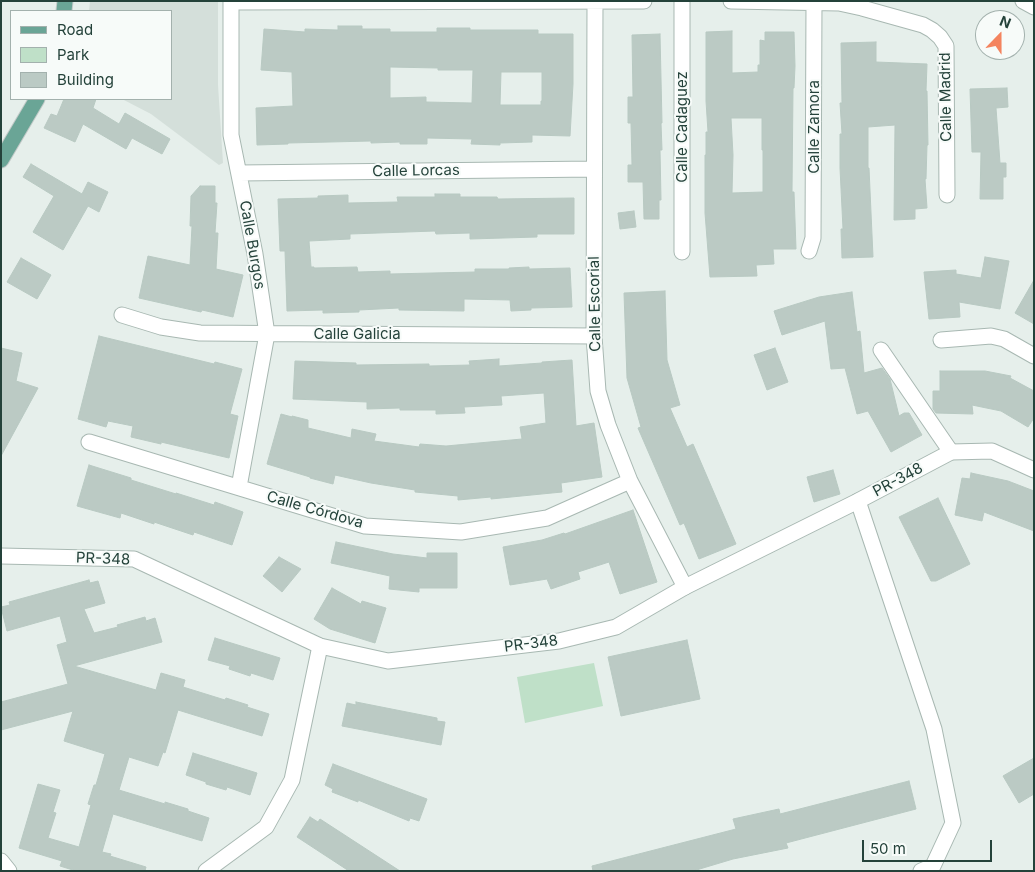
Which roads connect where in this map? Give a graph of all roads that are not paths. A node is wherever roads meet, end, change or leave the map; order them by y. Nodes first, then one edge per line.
1 (644, 1) edge
2 (682, 1) edge
3 (731, 1) edge
4 (1023, 1) edge
5 (231, 2) edge
6 (595, 2) edge
7 (814, 2) edge
8 (1034, 7) edge
9 (36, 100) edge
10 (1, 160) edge
11 (594, 169) junction
12 (239, 173) junction
13 (947, 195) dead end
14 (809, 251) dead end
15 (682, 252) dead end
16 (122, 315) dead end
17 (267, 334) junction
18 (594, 336) junction
19 (941, 340) dead end
20 (881, 350) dead end
21 (1034, 356) edge
22 (89, 442) dead end
23 (951, 452) junction
24 (1034, 470) edge
25 (630, 482) junction
26 (239, 488) junction
27 (858, 502) junction
28 (1, 556) edge
29 (686, 587) junction
30 (320, 646) junction
31 (1, 860) edge
32 (9, 871) edge
33 (206, 871) edge
34 (921, 871) edge

1 - 6 street
2 - 15 street, Calle Cadaguez
3 - 7 street, Calle Madrid
4 - 8 street
5 - 6 street
5 - 12 street, Calle Burgos
6 - 11 street, Calle Escorial
7 - 13 street, Calle Madrid
7 - 14 street, Calle Zamora
9 - 10 main road
11 - 12 street, Calle Lorcas
11 - 18 street, Calle Escorial
12 - 17 street, Calle Burgos
16 - 17 street, Calle Galicia
17 - 18 street, Calle Galicia
17 - 26 street, Calle Burgos
18 - 25 street, Calle Escorial
19 - 21 street
20 - 23 street
22 - 26 street, Calle Córdova
23 - 24 street, PR-348 / PR-348
23 - 27 street, PR-348 / PR-348
25 - 26 street, Calle Córdova
25 - 29 street, Calle Escorial
27 - 29 street, PR-348 / PR-348
27 - 34 street
28 - 30 street, PR-348 / PR-348
29 - 30 street, PR-348 / PR-348
30 - 33 street
31 - 32 street

